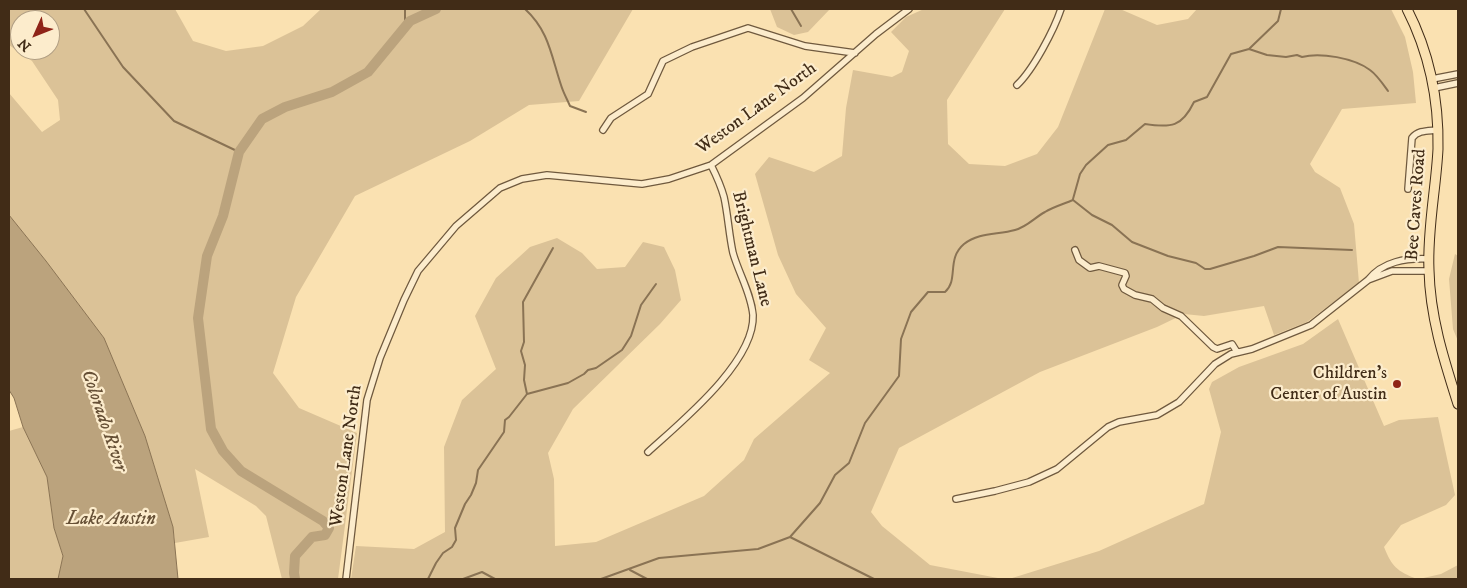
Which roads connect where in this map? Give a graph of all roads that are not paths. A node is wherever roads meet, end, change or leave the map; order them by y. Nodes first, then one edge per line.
1 (909, 9) edge
2 (1061, 9) edge
3 (1407, 9) edge
4 (855, 53) junction
5 (1458, 74) edge
6 (1432, 79) junction
7 (1458, 83) edge
8 (1017, 85) dead end
9 (1434, 88) junction
10 (603, 130) dead end
11 (1437, 130) junction
12 (711, 165) junction
13 (1408, 189) dead end
14 (1075, 250) dead end
15 (1429, 259) junction
16 (1429, 271) junction
17 (1368, 280) junction
18 (1237, 352) junction
19 (1458, 404) edge
20 (648, 452) dead end
21 (956, 499) dead end
22 (346, 579) edge

1 - 4 street, Weston Lane North
2 - 8 street
3 - 6 main road, Bee Caves Road
4 - 10 street
4 - 12 street, Weston Lane North
5 - 6 street
6 - 9 main road, Bee Caves Road
7 - 9 street
9 - 11 main road, Bee Caves Road
11 - 13 street
11 - 15 main road, Bee Caves Road
12 - 20 street, Brightman Lane
12 - 22 street, Weston Lane North
14 - 18 street
15 - 16 main road, Bee Caves Road
15 - 17 street
16 - 17 street
16 - 19 main road, Bee Caves Road
17 - 18 street
18 - 21 street

